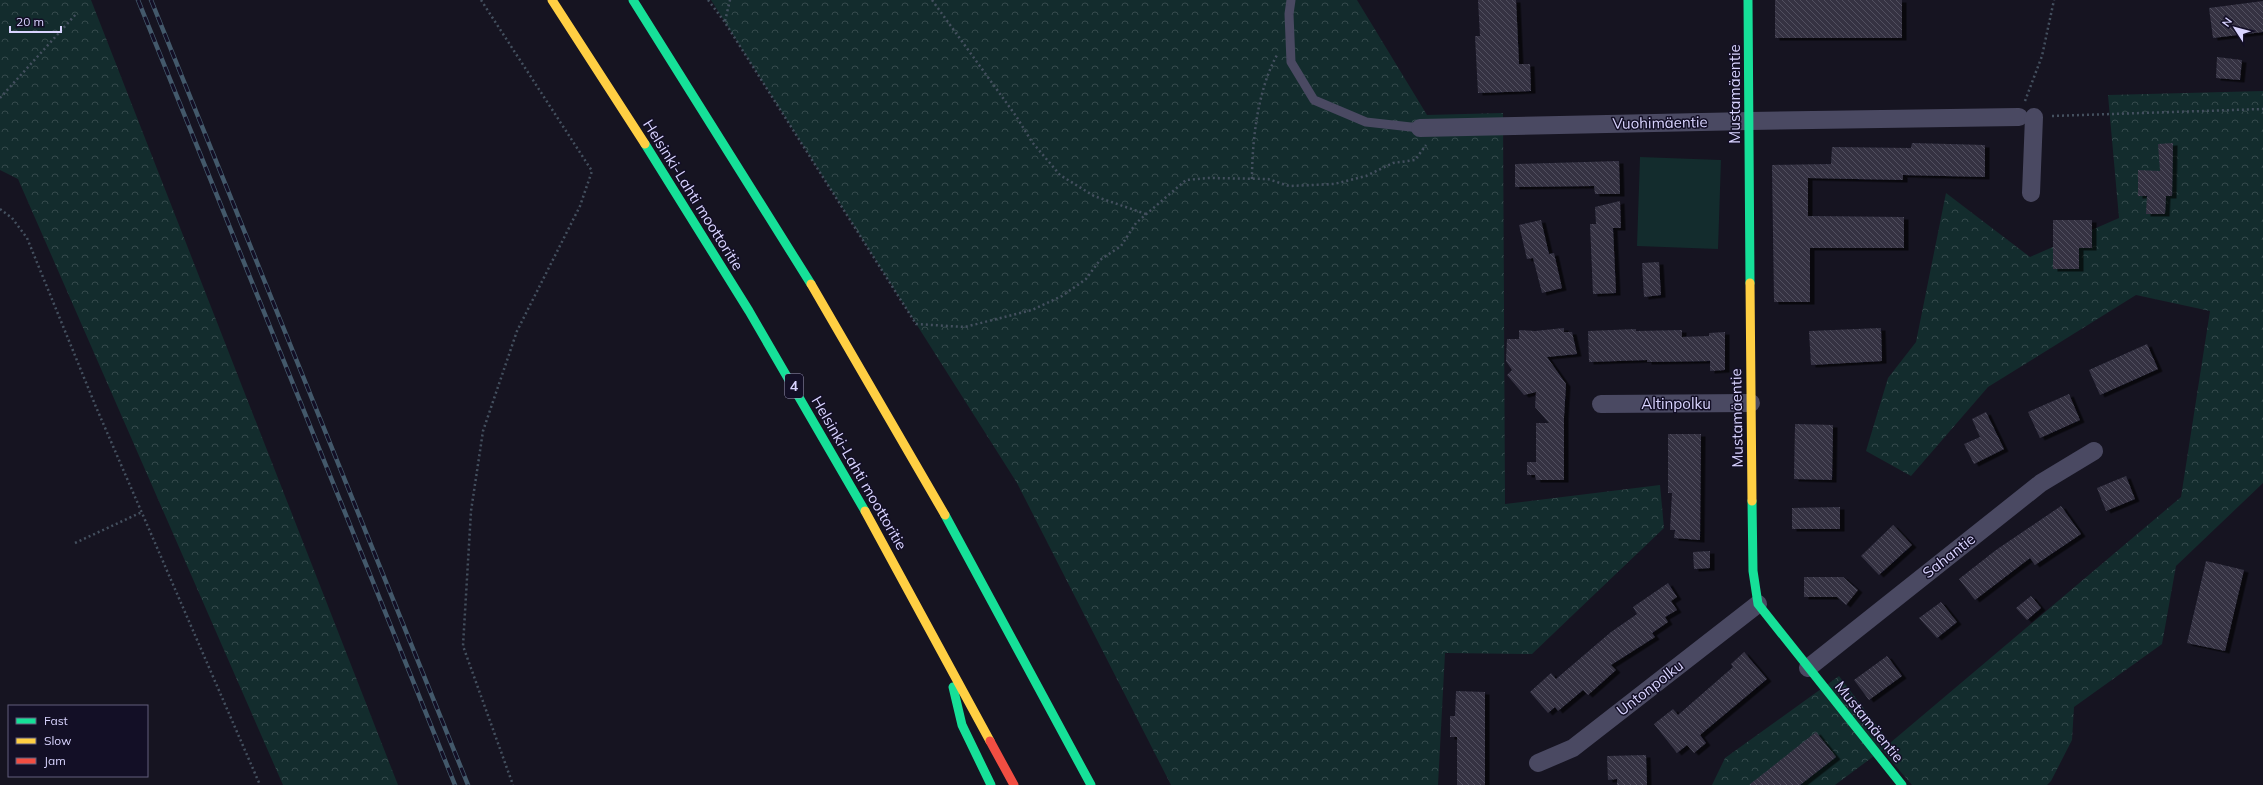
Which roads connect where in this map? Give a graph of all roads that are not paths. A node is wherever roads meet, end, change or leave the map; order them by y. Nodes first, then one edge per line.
1 (552, 0) edge
2 (633, 0) edge
3 (1291, 0) edge
4 (1748, 0) edge
5 (1749, 120) junction
6 (1426, 128) joint
7 (2031, 193) dead end
8 (1751, 403) junction
9 (1601, 404) dead end
10 (2094, 451) dead end
11 (1758, 604) junction
12 (946, 656) junction
13 (1808, 668) junction
14 (1538, 763) dead end
15 (991, 785) edge
16 (1014, 785) edge
17 (1091, 785) edge
18 (1902, 785) edge

1 - 12 main road, Helsinki-Lahti moottoritie / 4
2 - 17 main road
3 - 6 lane
4 - 5 main road, Mustamäentie
5 - 6 street, Vuohimäentie
5 - 7 street, Vuohimäentie
5 - 8 main road, Mustamäentie
8 - 9 street, Altinpolku
8 - 11 main road, Mustamäentie
10 - 13 street, Sahantie
11 - 13 main road, Mustamäentie
11 - 14 street, Untonpolku
12 - 15 main road
12 - 16 main road, Helsinki-Lahti moottoritie / 4
13 - 18 main road, Mustamäentie

